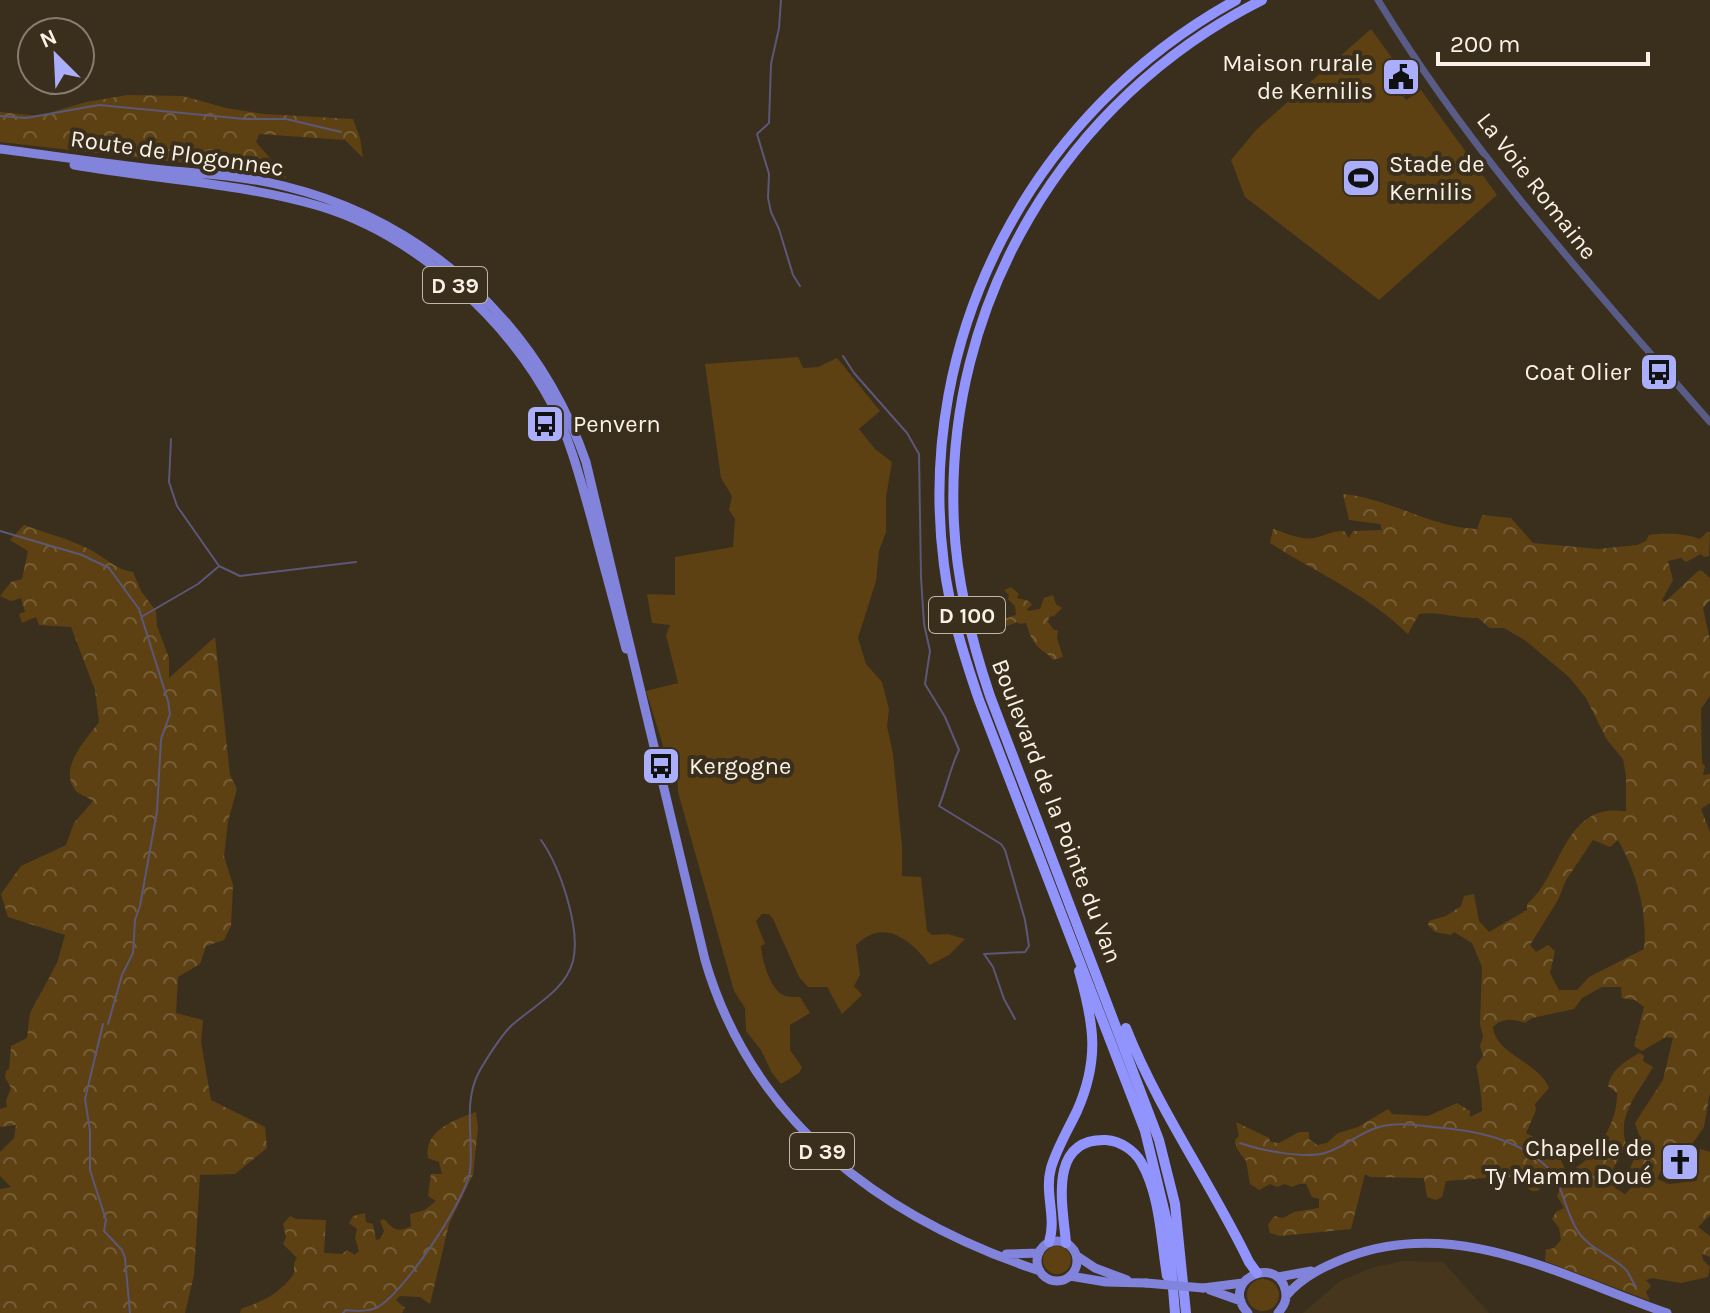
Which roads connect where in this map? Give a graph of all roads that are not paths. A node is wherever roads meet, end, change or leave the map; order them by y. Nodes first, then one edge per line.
1 (1236, 0) edge
2 (1262, 0) edge
3 (1378, 0) edge
4 (0, 151) edge
5 (1710, 422) edge
6 (1013, 755) junction
7 (1078, 953) junction
8 (1049, 1242) junction
9 (1066, 1243) junction
10 (990, 1252) junction
11 (1039, 1253) junction
12 (1077, 1256) junction
13 (1319, 1270) junction
14 (1040, 1271) junction
15 (1257, 1273) junction
16 (1070, 1276) junction
17 (1278, 1277) junction
18 (1134, 1282) junction
19 (1243, 1283) junction
20 (1203, 1288) junction
21 (1286, 1296) junction
22 (1241, 1301) junction
23 (1174, 1313) edge
24 (1186, 1313) edge
25 (1248, 1313) edge
26 (1278, 1313) edge
27 (1667, 1313) edge

1 - 7 highway, Boulevard de la Pointe du Van / D 100
2 - 6 highway, Boulevard de la Pointe du Van / D 100
3 - 5 street, La Voie Romaine
4 - 10 main road, Route de Plogonnec / D 39
6 - 15 highway, D 100
6 - 24 highway, Boulevard de la Pointe du Van / D 100
7 - 8 highway, D 100
7 - 23 highway, Boulevard de la Pointe du Van / D 100
8 - 9 main road
8 - 11 main road
9 - 12 main road
9 - 23 highway, D 100
10 - 11 main road, D 39
10 - 14 main road, D 39
11 - 14 main road
12 - 16 main road
12 - 18 main road
13 - 17 main road
13 - 21 main road
13 - 27 main road
14 - 16 main road
15 - 17 main road
15 - 19 main road
16 - 18 main road
17 - 21 main road
18 - 20 main road, bridge
19 - 20 main road
19 - 22 main road
20 - 22 main road
21 - 26 main road
22 - 25 main road

